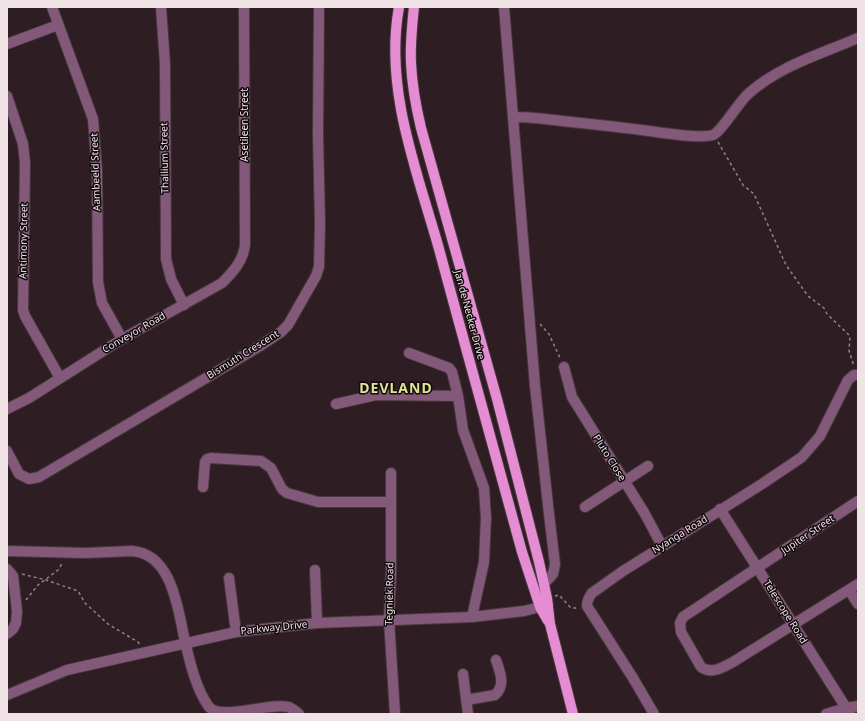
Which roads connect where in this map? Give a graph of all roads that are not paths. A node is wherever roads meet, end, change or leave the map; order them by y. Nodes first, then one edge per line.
1 (52, 7) edge
2 (161, 7) edge
3 (244, 7) edge
4 (319, 7) edge
5 (399, 7) edge
6 (414, 7) edge
7 (504, 7) edge
8 (58, 25) junction
9 (858, 38) edge
10 (7, 44) edge
11 (7, 96) edge
12 (514, 117) junction
13 (245, 244) joint
14 (184, 305) junction
15 (122, 339) junction
16 (409, 352) dead end
17 (564, 367) road end
18 (858, 375) edge
19 (60, 378) junction
20 (458, 396) junction
21 (336, 404) dead end
22 (7, 409) edge
23 (7, 451) edge
24 (648, 466) dead end
25 (391, 474) dead end
26 (624, 481) junction
27 (204, 487) dead end
28 (858, 501) edge
29 (390, 502) junction
30 (585, 507) dead end
31 (720, 509) junction
32 (662, 546) junction
33 (7, 551) edge
34 (758, 568) junction
35 (9, 570) edge
36 (315, 570) dead end
37 (229, 578) dead end
38 (544, 584) junction
39 (858, 584) edge
40 (849, 590) junction
41 (545, 603) junction
42 (858, 604) edge
43 (472, 617) junction
44 (390, 620) junction
45 (317, 623) junction
46 (793, 624) junction
47 (236, 632) junction
48 (7, 634) edge
49 (185, 643) junction
50 (496, 660) dead end
51 (463, 674) dead end
52 (7, 695) edge
53 (466, 700) junction
54 (858, 706) edge
55 (848, 711) edge
56 (299, 714) edge
57 (395, 714) edge
58 (468, 714) edge
59 (573, 714) edge
60 (654, 714) edge
61 (826, 714) edge

1 - 8 street, Aambeeld Street
2 - 14 street, Thallium Street
3 - 13 street, Asetileen Street
4 - 23 street, Bismuth Crescent
5 - 41 main road, Jan de Necker Drive
6 - 38 main road, Jan de Necker Drive
7 - 12 street
8 - 10 street
8 - 15 street, Aambeeld Street
9 - 12 street
11 - 19 street, Antimony Street
12 - 38 street
13 - 14 street, Conveyor Road
14 - 15 street, Conveyor Road
15 - 19 street, Conveyor Road
16 - 20 street
17 - 26 street, Pluto Close
18 - 31 street, Nyanga Road
19 - 22 street, Conveyor Road
20 - 21 street
20 - 43 street
24 - 26 street
25 - 29 street, Tegniek Road
26 - 30 street
26 - 32 street, Pluto Close
27 - 29 street
28 - 34 street, Jupiter Street
29 - 44 street, Tegniek Road
31 - 32 street, Nyanga Road
31 - 34 street, Telescope Road
32 - 60 street, Nyanga Road
33 - 49 street
34 - 46 street, Telescope Road
34 - 46 street, Jupiter Street
35 - 48 street
36 - 45 street
37 - 47 street
38 - 41 main road, Jan de Necker Drive
39 - 40 street, Jupiter Street
40 - 42 street
40 - 46 street, Jupiter Street
41 - 43 street, Parkway Drive
41 - 59 main road, Jan de Necker Drive
43 - 44 street, Parkway Drive
44 - 45 street, Parkway Drive
44 - 57 street, Tegniek Road
45 - 47 street, Parkway Drive
46 - 55 street, Telescope Road
47 - 49 street, Parkway Drive
49 - 52 street, Parkway Drive
49 - 56 street
50 - 53 street
51 - 53 street
53 - 58 street
54 - 55 street
55 - 61 street

